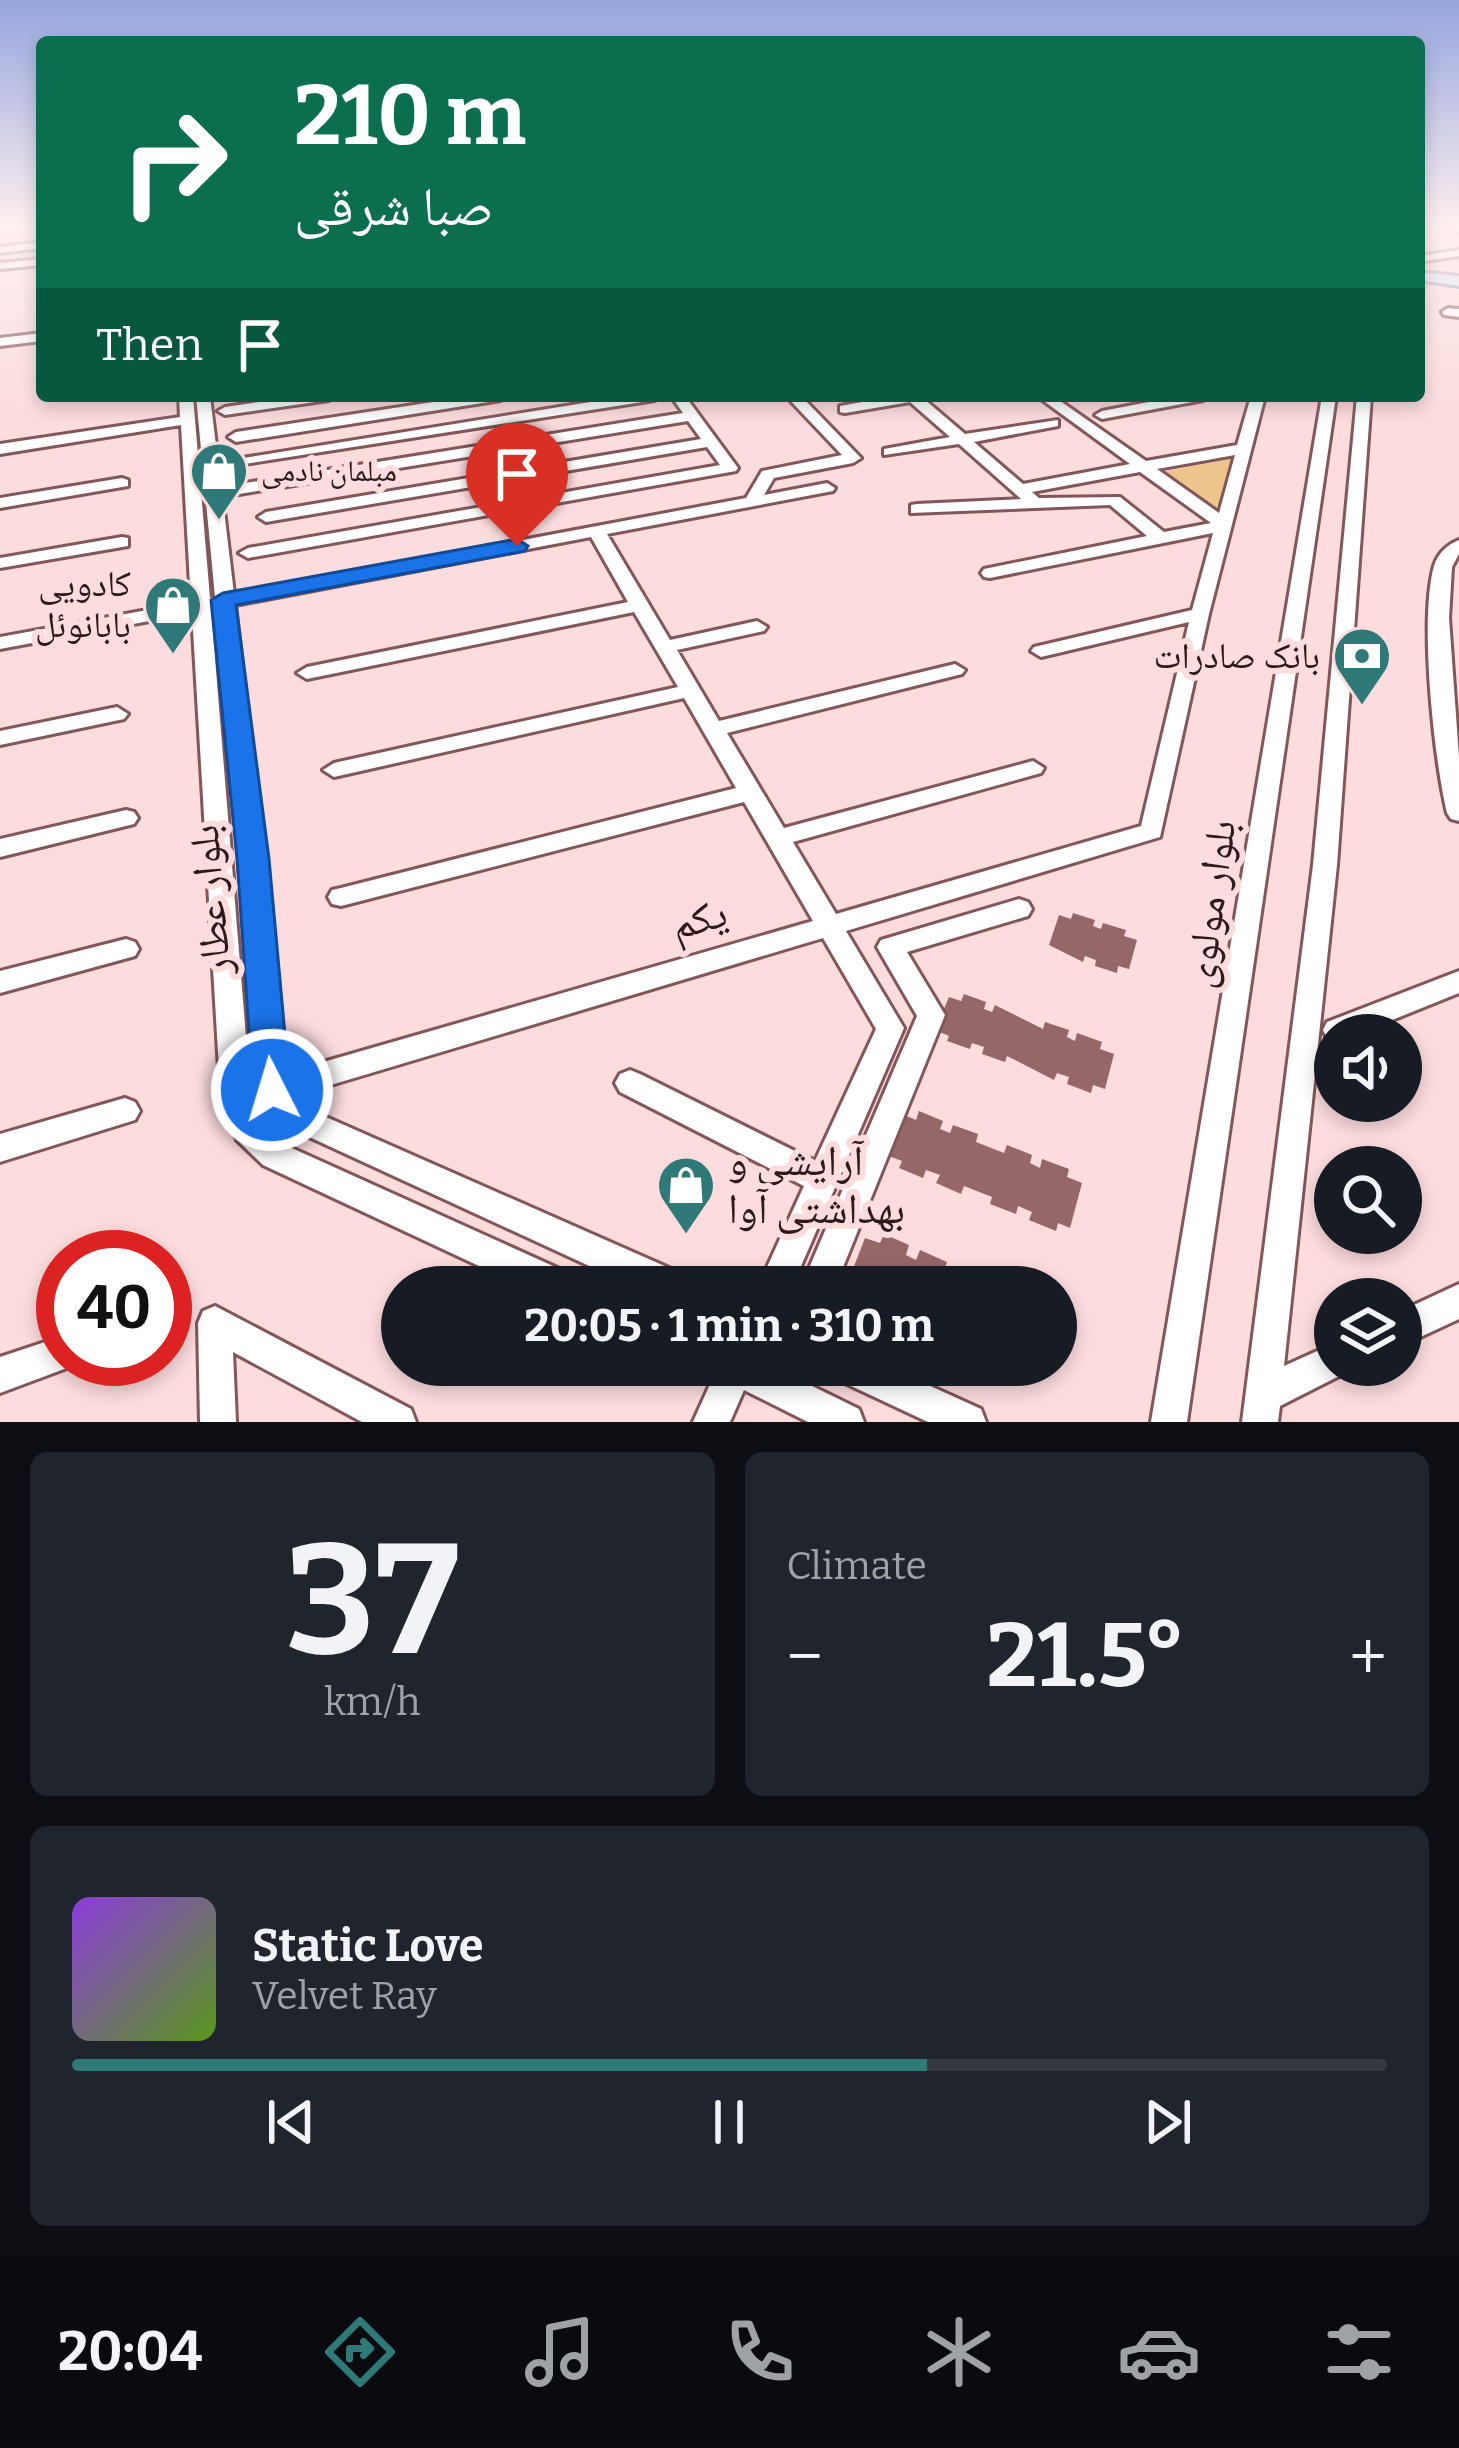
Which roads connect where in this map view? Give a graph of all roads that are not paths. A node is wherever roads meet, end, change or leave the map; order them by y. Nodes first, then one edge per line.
1 (36, 338) edge
2 (0, 342) edge
3 (381, 402) edge
4 (460, 402) edge
5 (619, 402) edge
6 (682, 402) edge
7 (799, 402) edge
8 (887, 402) edge
9 (922, 402) edge
10 (1053, 402) edge
11 (1171, 402) edge
12 (1257, 402) edge
13 (1328, 402) edge
14 (1363, 402) edge
15 (214, 403) edge
16 (187, 408) edge
17 (845, 409) dead end
18 (386, 413) junction
19 (1102, 415) dead end
20 (691, 416) junction
21 (1053, 423) dead end
22 (1324, 423) junction
23 (1361, 429) junction
24 (236, 436) dead end
25 (394, 439) junction
26 (962, 439) junction
27 (711, 442) junction
28 (1246, 448) junction
29 (0, 449) edge
30 (889, 452) dead end
31 (403, 463) junction
32 (224, 465) dead end
33 (1146, 467) junction
34 (122, 483) dead end
35 (827, 488) dead end
36 (232, 490) dead end
37 (1020, 490) junction
38 (413, 493) junction
39 (752, 502) junction
40 (0, 503) edge
41 (1036, 503) junction
42 (916, 509) dead end
43 (266, 518) dead end
44 (424, 522) junction
45 (1225, 525) junction
46 (596, 531) junction
47 (1160, 538) junction
48 (122, 542) dead end
49 (1459, 545) edge
50 (248, 553) dead end
51 (437, 560) junction
52 (0, 563) edge
53 (990, 573) dead end
54 (211, 603) junction
55 (640, 604) junction
56 (1200, 614) junction
57 (1450, 621) edge
58 (757, 627) dead end
59 (0, 643) edge
60 (665, 647) junction
61 (1041, 652) dead end
62 (956, 670) dead end
63 (307, 673) dead end
64 (691, 690) junction
65 (117, 714) dead end
66 (715, 729) junction
67 (0, 738) edge
68 (1455, 766) edge
69 (1034, 768) dead end
70 (334, 770) dead end
71 (752, 792) junction
72 (1459, 813) edge
73 (126, 818) dead end
74 (778, 838) junction
75 (0, 848) edge
76 (340, 897) dead end
77 (1019, 909) dead end
78 (830, 924) junction
79 (126, 949) dead end
80 (0, 982) edge
81 (1459, 982) edge
82 (1377, 1014) edge
83 (630, 1083) dead end
84 (272, 1090) junction
85 (125, 1111) dead end
86 (0, 1148) edge
87 (824, 1181) junction
88 (516, 1266) edge
89 (626, 1266) edge
90 (785, 1266) edge
91 (827, 1266) edge
92 (1459, 1300) edge
93 (1422, 1318) edge
94 (36, 1362) edge
95 (0, 1375) edge
96 (1314, 1375) edge
97 (726, 1386) edge
98 (775, 1386) edge
99 (890, 1386) edge
100 (1266, 1410) edge
101 (218, 1422) edge
102 (398, 1422) edge
103 (711, 1422) edge
104 (846, 1422) edge
105 (968, 1422) edge
106 (1169, 1422) edge

1 - 2 street
3 - 18 street
4 - 18 street
5 - 25 street
6 - 20 street
7 - 39 street
8 - 17 street
9 - 26 street
10 - 33 street
11 - 19 street
12 - 28 street
13 - 22 street, بلوار مولوی
14 - 23 street
15 - 54 street, بلوار عطار
16 - 29 street
16 - 54 street, بلوار عطار
18 - 24 street
18 - 25 street
20 - 27 street
20 - 31 street
21 - 26 street
22 - 23 street
22 - 106 street, بلوار مولوی
23 - 100 street
25 - 31 street
25 - 32 street
26 - 30 street
26 - 37 street
27 - 38 street
27 - 44 street
28 - 33 street
28 - 45 street
31 - 36 street
31 - 38 street
33 - 37 street
33 - 45 street
34 - 40 street
35 - 39 street
37 - 41 street
38 - 43 street
38 - 44 street
39 - 46 street
41 - 42 street
41 - 47 street
44 - 50 street
44 - 51 street
45 - 47 street
45 - 56 street
46 - 51 street
46 - 55 street
47 - 53 street
48 - 52 street
49 - 57 street
51 - 54 street
54 - 59 street
54 - 84 street, بلوار عطار
54 - 88 street, بلوار عطار
55 - 60 street
55 - 63 street
56 - 61 street
56 - 78 street, یکم
57 - 68 street
58 - 60 street
60 - 64 street
62 - 66 street
64 - 66 street
64 - 70 street
65 - 67 street
66 - 71 street
68 - 72 street
69 - 74 street
71 - 74 street
71 - 76 street
73 - 75 street
74 - 78 street
77 - 91 street
78 - 84 street, یکم
78 - 87 street
79 - 80 street
81 - 82 street
83 - 87 street
84 - 89 street
85 - 86 street
87 - 90 street
92 - 93 street
94 - 95 street
96 - 100 street
97 - 103 street
98 - 104 street
99 - 105 street
101 - 102 street

